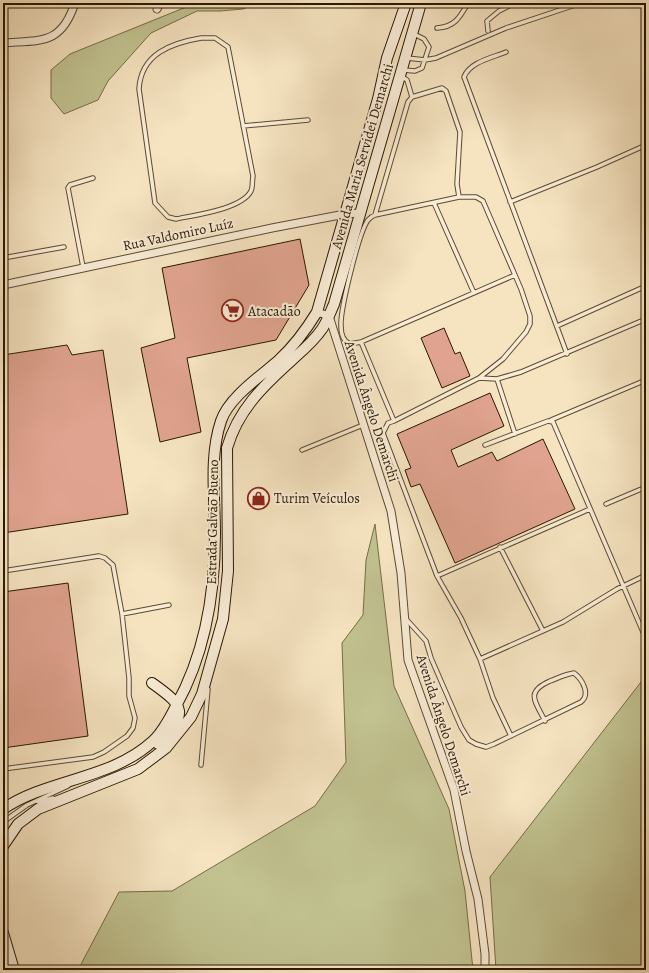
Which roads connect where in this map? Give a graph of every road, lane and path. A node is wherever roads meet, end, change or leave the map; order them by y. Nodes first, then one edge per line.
1 (75, 3) edge
2 (406, 3) edge
3 (421, 3) edge
4 (468, 3) edge
5 (515, 3) edge
6 (581, 3) edge
7 (437, 28) dead end
8 (488, 31) dead end
9 (411, 33) junction
10 (3, 43) edge
11 (506, 52) dead end
12 (404, 58) junction
13 (425, 60) junction
14 (400, 72) junction
15 (412, 97) junction
16 (308, 120) dead end
17 (243, 126) junction
18 (646, 145) edge
19 (93, 178) dead end
20 (459, 197) junction
21 (510, 202) junction
22 (434, 203) junction
23 (360, 213) junction
24 (345, 214) junction
25 (375, 215) junction
26 (64, 247) dead end
27 (3, 258) edge
28 (83, 267) junction
29 (515, 275) junction
30 (3, 285) edge
31 (646, 286) edge
32 (474, 293) junction
33 (317, 312) junction
34 (329, 316) junction
35 (646, 319) edge
36 (557, 326) junction
37 (361, 342) junction
38 (567, 354) junction
39 (479, 378) junction
40 (497, 379) junction
41 (646, 380) edge
42 (551, 420) junction
43 (394, 421) junction
44 (363, 425) junction
45 (515, 434) junction
46 (484, 446) dead end
47 (302, 450) dead end
48 (646, 487) edge
49 (606, 504) dead end
50 (590, 508) junction
51 (500, 547) junction
52 (3, 571) edge
53 (646, 575) edge
54 (437, 576) junction
55 (624, 585) junction
56 (169, 605) dead end
57 (122, 614) junction
58 (404, 617) junction
59 (543, 632) junction
60 (646, 639) edge
61 (480, 659) junction
62 (208, 674) junction
63 (152, 683) dead end
64 (177, 705) junction
65 (545, 721) junction
66 (511, 736) junction
67 (201, 765) dead end
68 (3, 769) edge
69 (101, 771) junction
70 (101, 784) junction
71 (27, 805) junction
72 (3, 809) edge
73 (3, 822) edge
74 (3, 846) edge
75 (3, 933) edge
76 (3, 949) edge
77 (11, 970) edge
78 (14, 970) edge
79 (485, 970) edge

1 - 10 street
2 - 24 main road, Avenida Maria Servidei Demarchi
3 - 9 main road, Avenida Maria Servidei Demarchi
4 - 7 lane
5 - 8 lane
6 - 13 lane
9 - 12 main road, Avenida Maria Servidei Demarchi
9 - 13 lane
11 - 21 lane
12 - 13 lane
12 - 14 main road, Avenida Maria Servidei Demarchi
13 - 14 lane
14 - 15 lane
14 - 23 main road, Avenida Maria Servidei Demarchi
15 - 20 lane
15 - 25 lane
16 - 17 lane
17 - 17 lane
18 - 21 lane
19 - 28 lane
20 - 22 lane
20 - 29 lane
21 - 36 lane
22 - 25 lane
22 - 32 lane
23 - 24 street, Rua Valdomiro Luíz
23 - 34 main road, Avenida Maria Servidei Demarchi
24 - 28 street, Rua Valdomiro Luíz
24 - 33 main road, Avenida Maria Servidei Demarchi
25 - 37 lane
26 - 27 lane
28 - 30 street, Rua Valdomiro Luíz
29 - 32 lane
29 - 39 lane
31 - 36 lane
32 - 37 lane
33 - 34 street
33 - 64 main road, Estrada Galvão Bueno
34 - 44 street, Avenida Ângelo Demarchi
34 - 62 main road, Estrada Galvão Bueno
35 - 38 lane
36 - 38 lane
37 - 43 lane
38 - 40 lane
39 - 40 lane
39 - 43 lane
40 - 45 lane
41 - 42 lane
42 - 45 lane
42 - 50 lane
43 - 54 lane
44 - 47 lane
44 - 58 street, Avenida Ângelo Demarchi
45 - 46 lane
48 - 49 lane
50 - 51 lane
50 - 55 lane
51 - 54 lane
51 - 59 lane
52 - 57 lane
53 - 55 lane
54 - 61 lane
55 - 59 lane
55 - 60 lane
56 - 57 lane
57 - 68 lane
58 - 66 lane
58 - 79 street, Avenida Ângelo Demarchi
59 - 61 lane
61 - 66 lane
62 - 67 lane
62 - 70 main road, Estrada Galvão Bueno
63 - 64 main road
64 - 69 main road, Estrada Galvão Bueno
64 - 70 main road
65 - 65 lane
65 - 66 lane
69 - 71 lane
69 - 72 main road, Estrada Galvão Bueno
70 - 71 lane
70 - 74 main road, Estrada Galvão Bueno
71 - 73 lane
75 - 78 main road
76 - 77 main road

